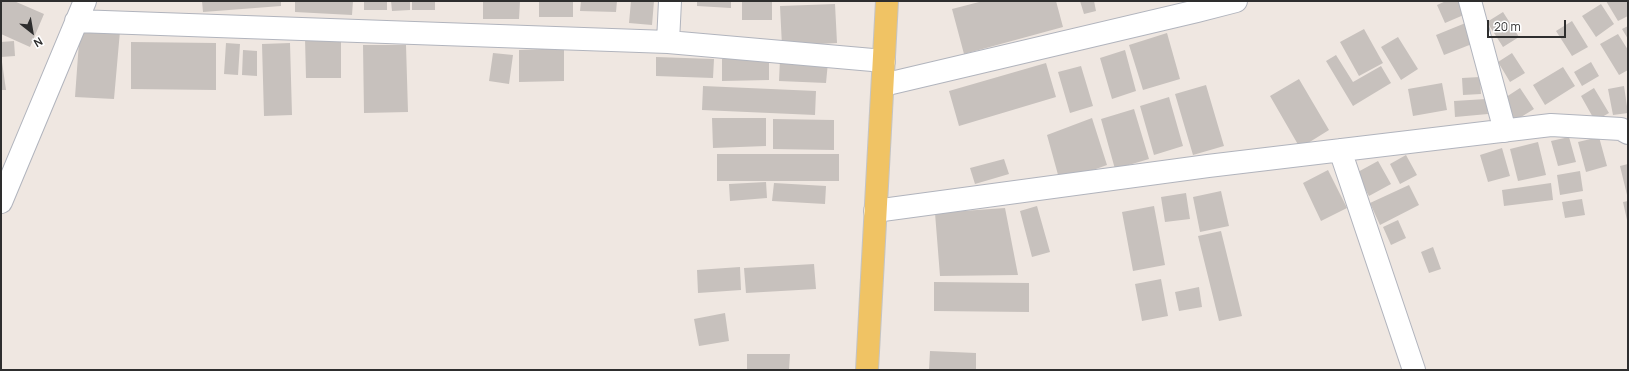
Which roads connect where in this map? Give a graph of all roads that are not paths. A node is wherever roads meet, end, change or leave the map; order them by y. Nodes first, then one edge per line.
1 (85, 1) edge
2 (670, 1) edge
3 (887, 1) edge
4 (1236, 1) edge
5 (1470, 1) edge
6 (1199, 6) edge
7 (76, 21) junction
8 (668, 42) junction
9 (884, 61) junction
10 (883, 84) junction
11 (1505, 131) junction
12 (1628, 133) edge
13 (1340, 150) junction
14 (1, 202) edge
15 (875, 211) junction
16 (867, 370) edge
17 (1414, 370) edge

1 - 7 street
2 - 8 street
3 - 9 main road
4 - 6 street
5 - 11 street
6 - 10 street
7 - 8 street
7 - 14 street
8 - 9 street
9 - 10 main road
10 - 15 main road
11 - 12 street
11 - 13 street
13 - 15 street
13 - 17 street
15 - 16 main road

